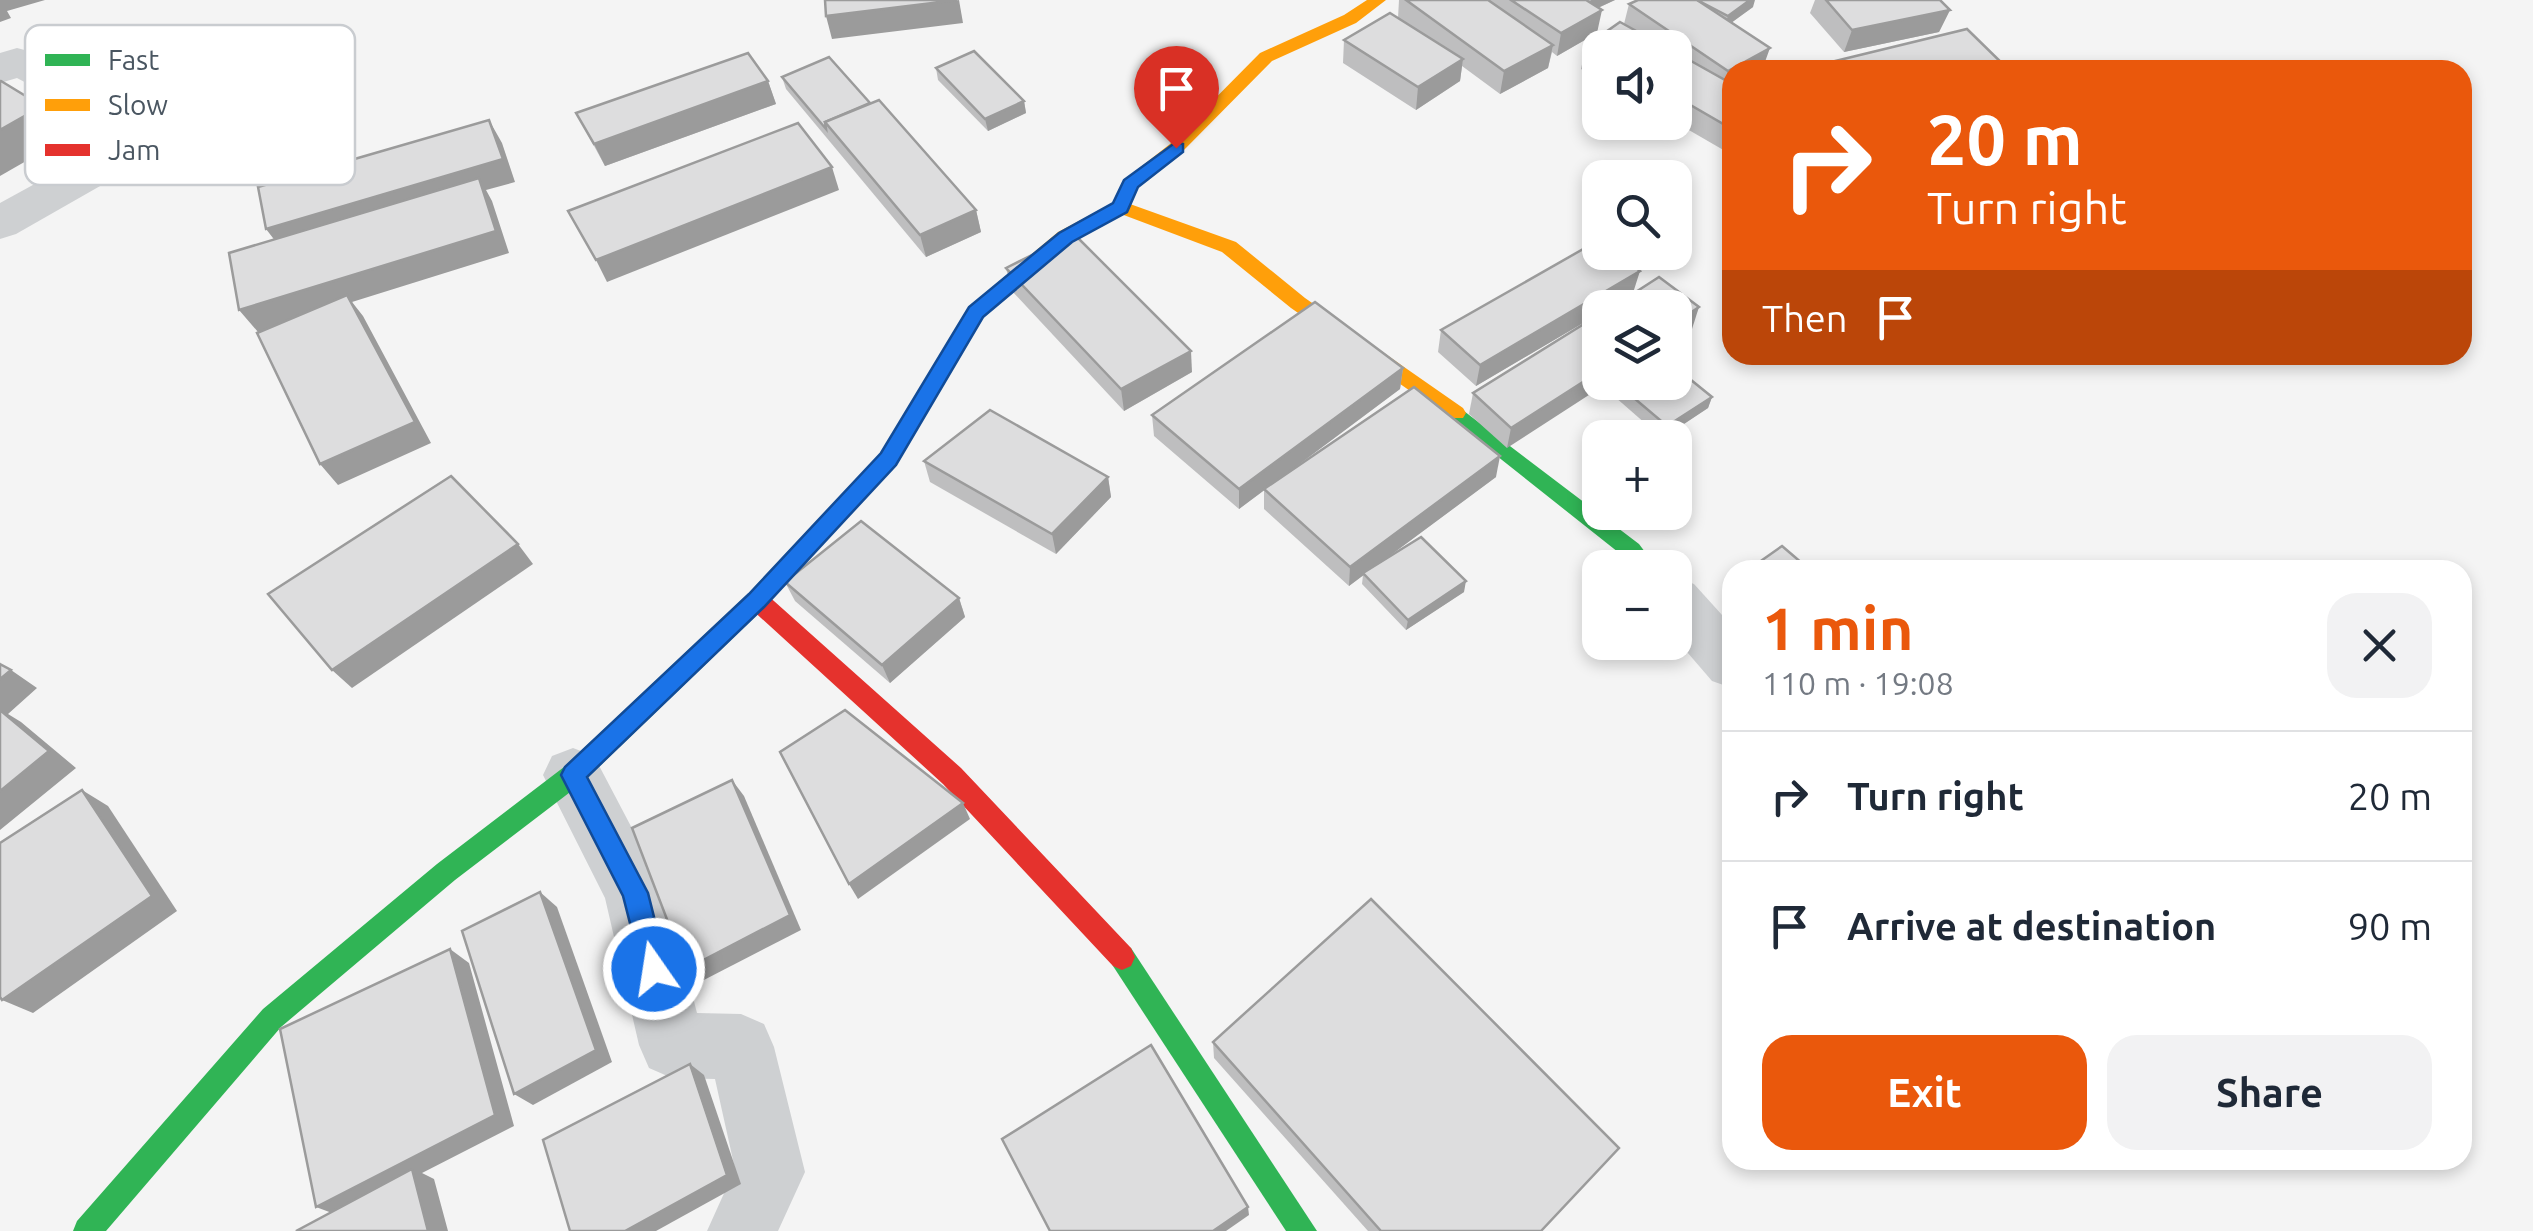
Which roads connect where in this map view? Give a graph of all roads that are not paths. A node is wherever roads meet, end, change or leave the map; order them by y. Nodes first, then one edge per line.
1 (1378, 0) edge
2 (25, 66) edge
3 (0, 70) edge
4 (68, 185) edge
5 (1120, 207) junction
6 (0, 223) edge
7 (1631, 550) edge
8 (756, 600) junction
9 (1692, 619) edge
10 (1722, 653) edge
11 (573, 775) junction
12 (87, 1231) edge
13 (742, 1231) edge
14 (1303, 1231) edge

1 - 5 street
2 - 3 street
4 - 6 street
5 - 7 street
5 - 8 street
8 - 11 street
8 - 14 street
9 - 10 street
11 - 12 street
11 - 13 street

